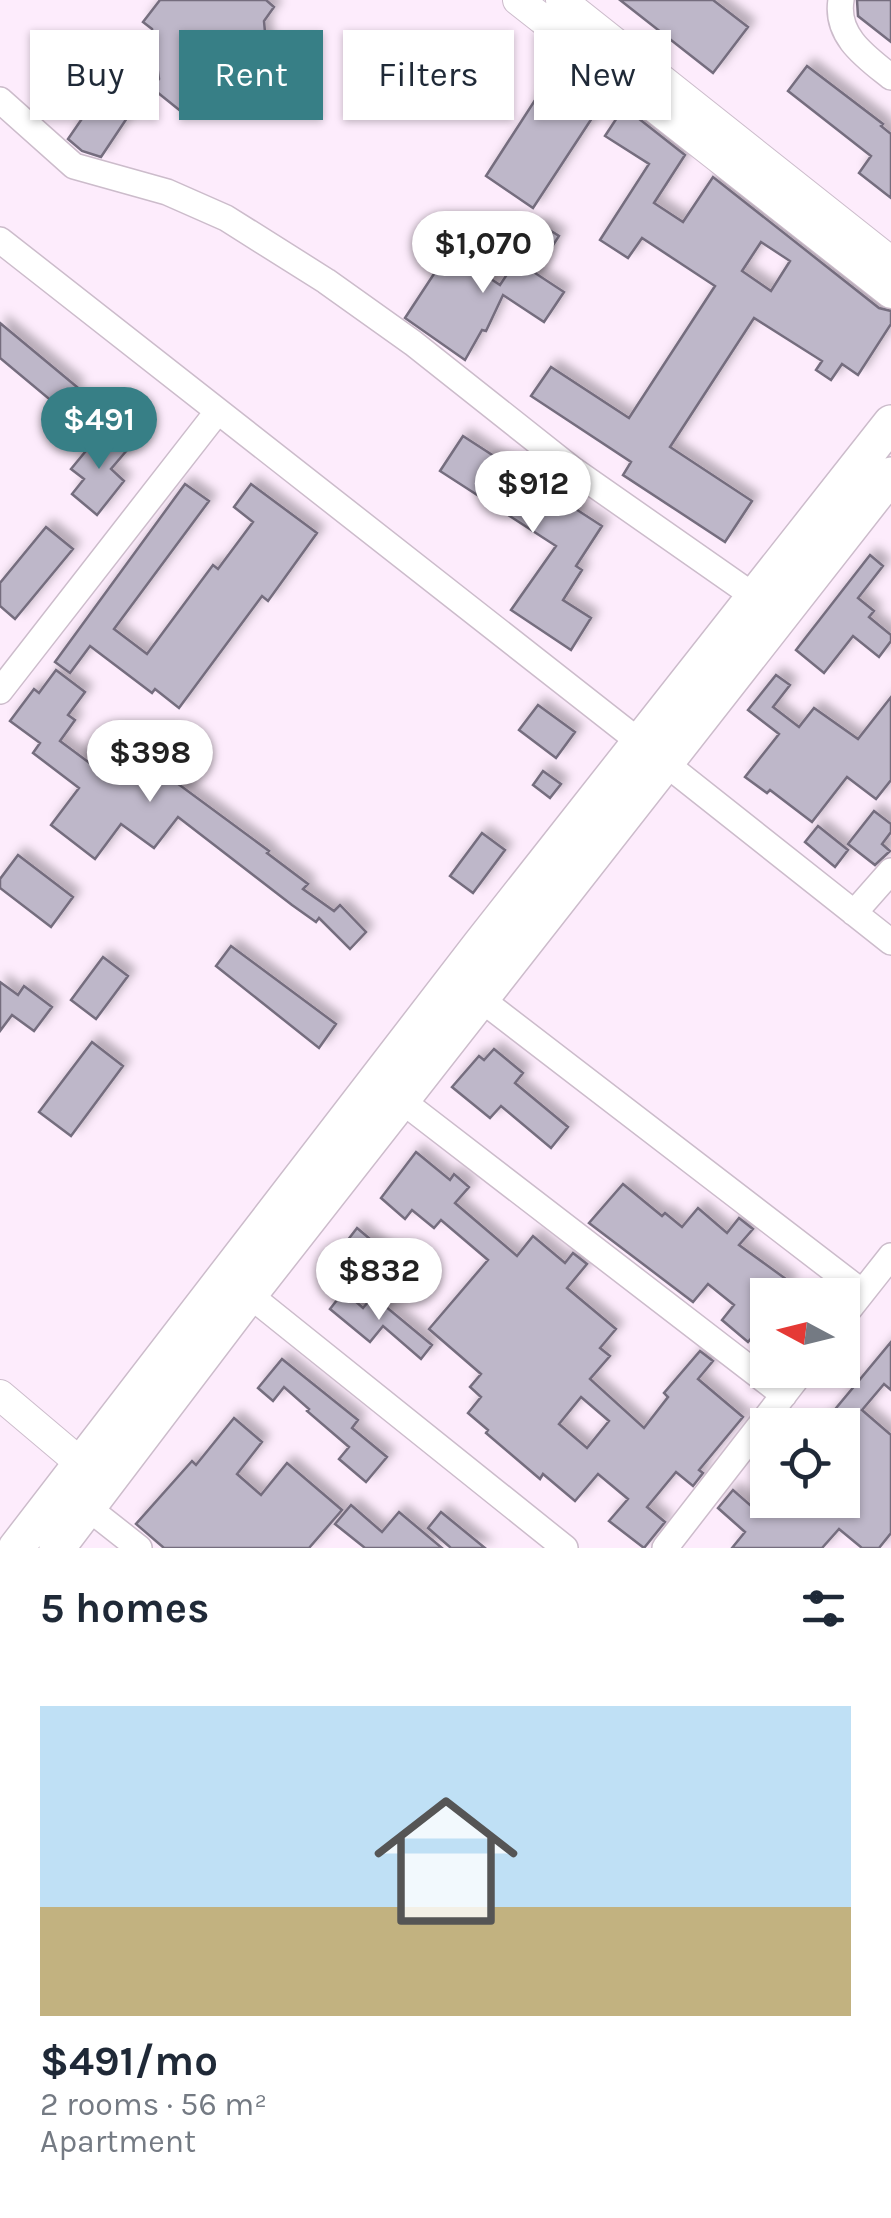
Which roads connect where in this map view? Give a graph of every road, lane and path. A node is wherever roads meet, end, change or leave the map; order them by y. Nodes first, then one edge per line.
1 (518, 0) edge
2 (561, 0) edge
3 (841, 0) edge
4 (891, 77) edge
5 (0, 100) edge
6 (0, 240) edge
7 (891, 262) edge
8 (891, 292) edge
9 (218, 411) junction
10 (891, 423) edge
11 (891, 475) edge
12 (755, 597) junction
13 (0, 692) edge
14 (653, 753) junction
15 (891, 871) edge
16 (854, 913) junction
17 (891, 942) edge
18 (467, 989) junction
19 (390, 1092) junction
20 (891, 1256) edge
21 (238, 1286) junction
22 (862, 1292) junction
23 (860, 1295) edge
24 (789, 1388) edge
25 (0, 1395) edge
26 (784, 1395) junction
27 (91, 1485) junction
28 (16, 1548) edge
29 (57, 1548) edge
30 (138, 1548) edge
31 (564, 1548) edge
32 (665, 1548) edge

1 - 8 street
2 - 7 street
3 - 4 street
5 - 12 street
6 - 9 street
9 - 13 street
9 - 14 street
10 - 12 main road
11 - 14 main road
12 - 14 main road
14 - 16 street
14 - 18 main road
15 - 16 street
16 - 17 street
18 - 19 main road
18 - 22 street
19 - 21 main road
19 - 26 street
20 - 22 street
21 - 27 main road
21 - 31 street
22 - 23 street
24 - 26 street
25 - 27 street
26 - 32 street
27 - 28 main road
27 - 29 main road
27 - 30 street

